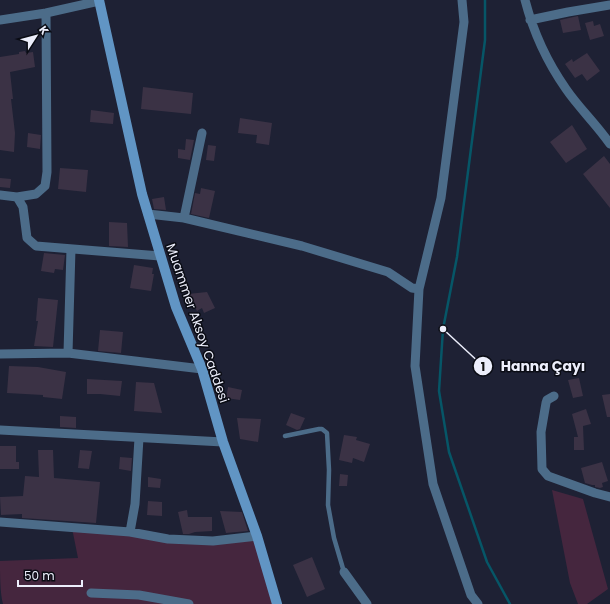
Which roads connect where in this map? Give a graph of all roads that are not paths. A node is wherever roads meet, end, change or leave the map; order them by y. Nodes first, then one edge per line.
1 (99, 0) edge
2 (462, 0) edge
3 (525, 0) edge
4 (610, 5) edge
5 (46, 13) junction
6 (0, 20) edge
7 (530, 20) junction
8 (606, 132) edge
9 (202, 133) dead end
10 (610, 144) edge
11 (0, 195) edge
12 (17, 197) junction
13 (148, 214) junction
14 (184, 218) junction
15 (71, 249) junction
16 (160, 256) junction
17 (419, 289) junction
18 (68, 353) junction
19 (0, 354) edge
20 (202, 369) junction
21 (554, 396) dead end
22 (0, 430) edge
23 (285, 436) dead end
24 (139, 438) junction
25 (223, 442) junction
26 (610, 497) edge
27 (0, 522) edge
28 (130, 532) junction
29 (257, 536) junction
30 (344, 572) joint
31 (91, 593) dead end
32 (189, 604) edge
33 (277, 604) edge
34 (367, 604) edge
35 (478, 604) edge

1 - 5 street
1 - 13 street, Muammer Aksoy Caddesi
2 - 17 street
3 - 7 street
4 - 7 street
5 - 6 street
5 - 12 street
7 - 8 street
8 - 10 street
9 - 14 street
11 - 12 street
12 - 15 street
13 - 14 street
13 - 16 street, Muammer Aksoy Caddesi
14 - 17 street
15 - 16 street
15 - 18 street
16 - 20 street, Muammer Aksoy Caddesi
17 - 35 street
18 - 19 street
18 - 20 street
20 - 25 street, Muammer Aksoy Caddesi
21 - 26 street
22 - 24 street
23 - 30 lane
24 - 25 street
24 - 28 street
25 - 29 street, Muammer Aksoy Caddesi
27 - 28 street
28 - 29 street
29 - 33 street, Muammer Aksoy Caddesi
30 - 34 street
31 - 32 street

